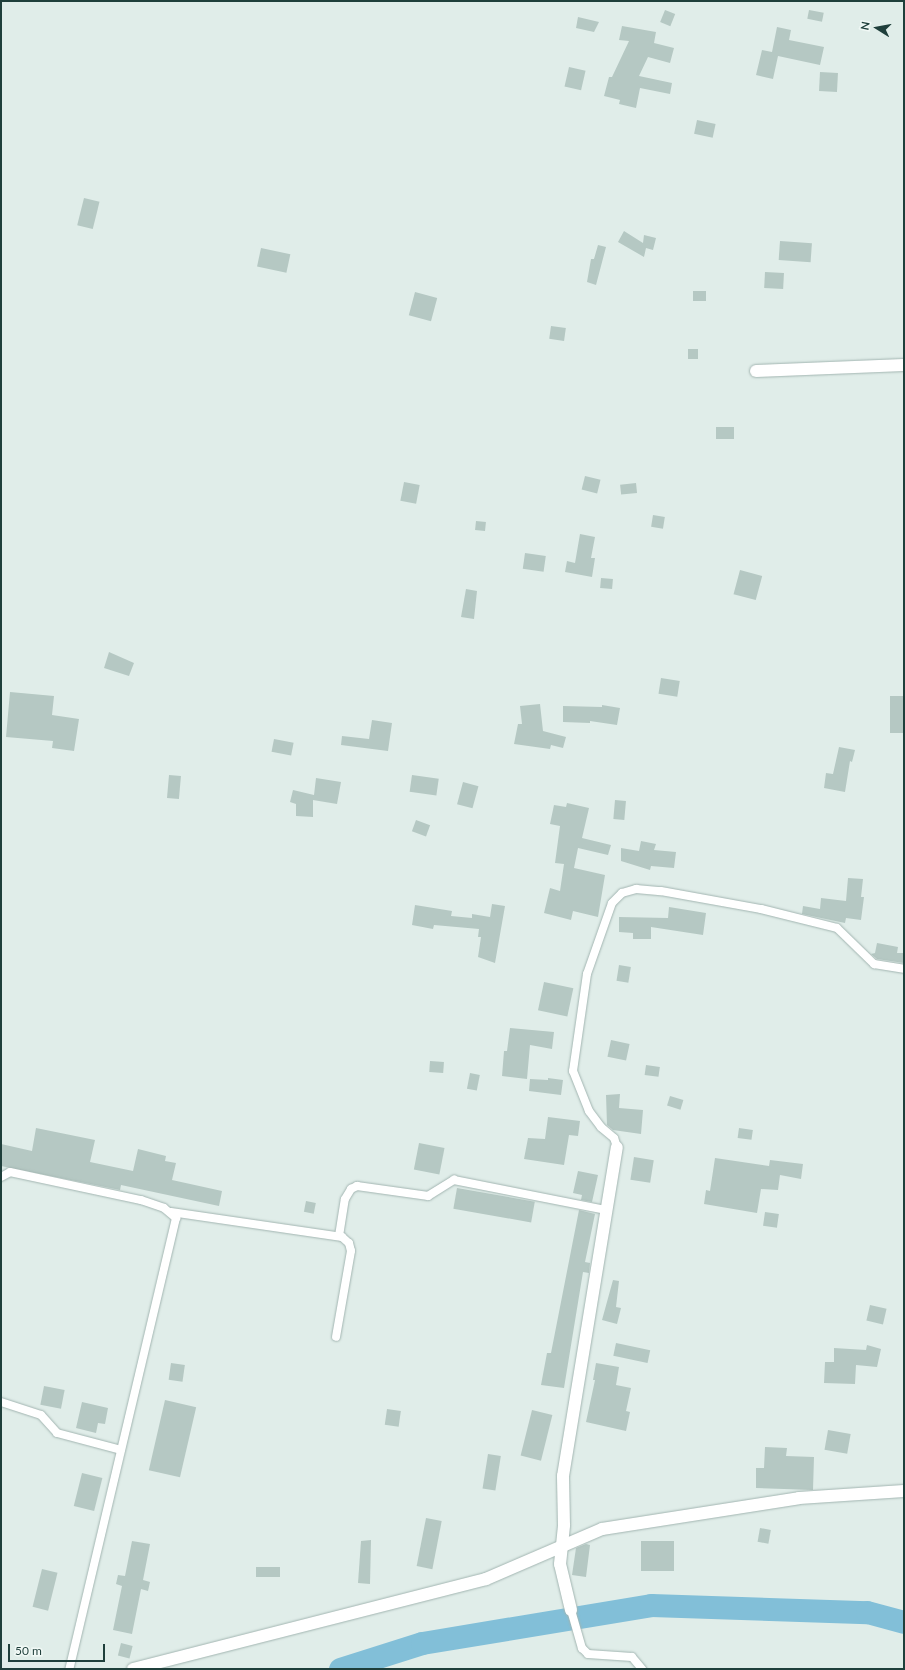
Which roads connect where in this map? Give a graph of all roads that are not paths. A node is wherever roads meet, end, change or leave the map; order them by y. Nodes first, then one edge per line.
1 (904, 365) edge
2 (756, 371) dead end
3 (904, 969) edge
4 (617, 1147) joint
5 (1, 1177) edge
6 (606, 1210) junction
7 (171, 1212) junction
8 (339, 1236) junction
9 (336, 1337) dead end
10 (1, 1402) edge
11 (121, 1450) junction
12 (904, 1492) edge
13 (562, 1545) junction
14 (571, 1610) joint
15 (69, 1669) edge
16 (133, 1669) edge
17 (642, 1669) edge

1 - 2 street
3 - 4 lane
4 - 6 street
5 - 7 lane
6 - 8 lane
6 - 13 street
7 - 8 lane
7 - 11 lane
8 - 9 lane
10 - 11 lane
11 - 15 lane
12 - 13 street
13 - 14 street
13 - 16 street
14 - 17 lane

